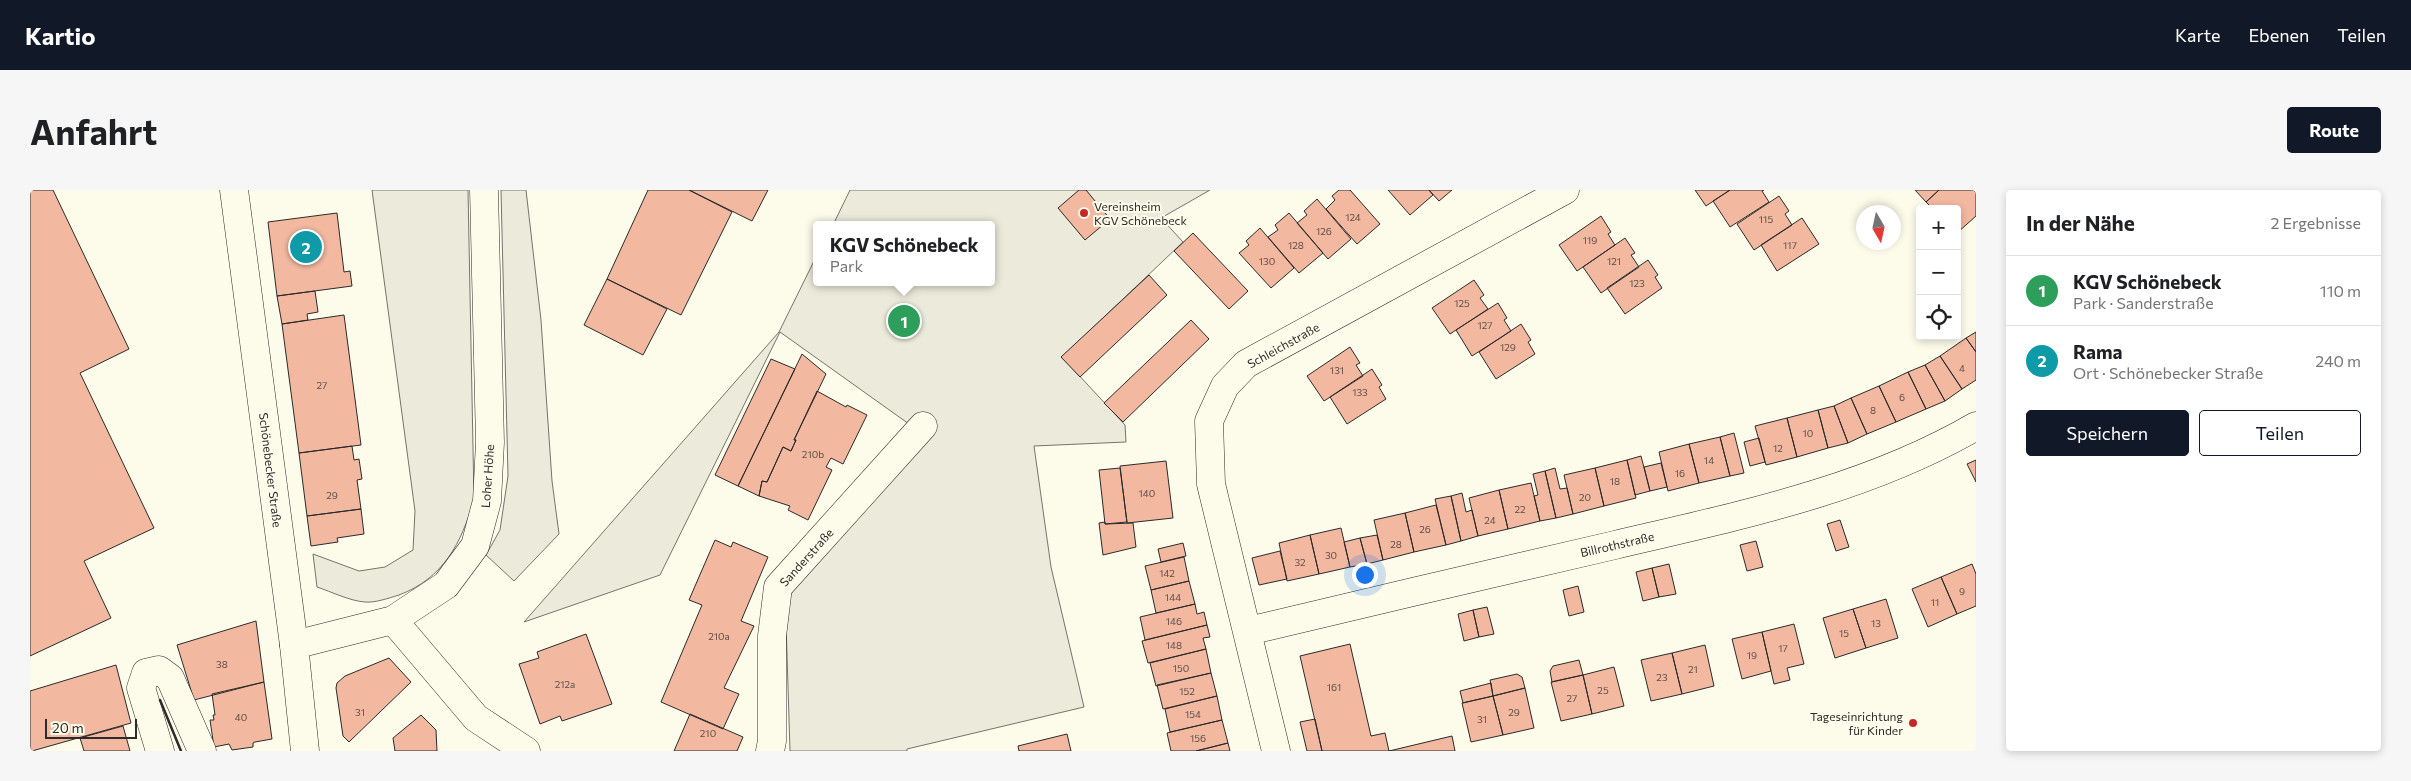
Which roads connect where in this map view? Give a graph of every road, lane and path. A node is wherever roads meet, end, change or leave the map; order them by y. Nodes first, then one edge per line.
1 (234, 190) edge
2 (484, 190) edge
3 (1549, 193) edge
4 (923, 426) dead end
5 (1976, 426) edge
6 (393, 620) junction
7 (1248, 631) junction
8 (294, 645) junction
9 (160, 751) edge
10 (202, 751) edge
11 (305, 751) edge
12 (526, 751) edge
13 (770, 751) edge
14 (1276, 751) edge

1 - 8 street, Schönebecker Straße
2 - 6 street, Loher Höhe
3 - 7 street, Schleichstraße
4 - 13 street, Sanderstraße
5 - 7 street, Billrothstraße
6 - 8 street, Loher Höhe
6 - 12 street
7 - 14 street, Schleichstraße
8 - 11 street, Schönebecker Straße
9 - 10 street

